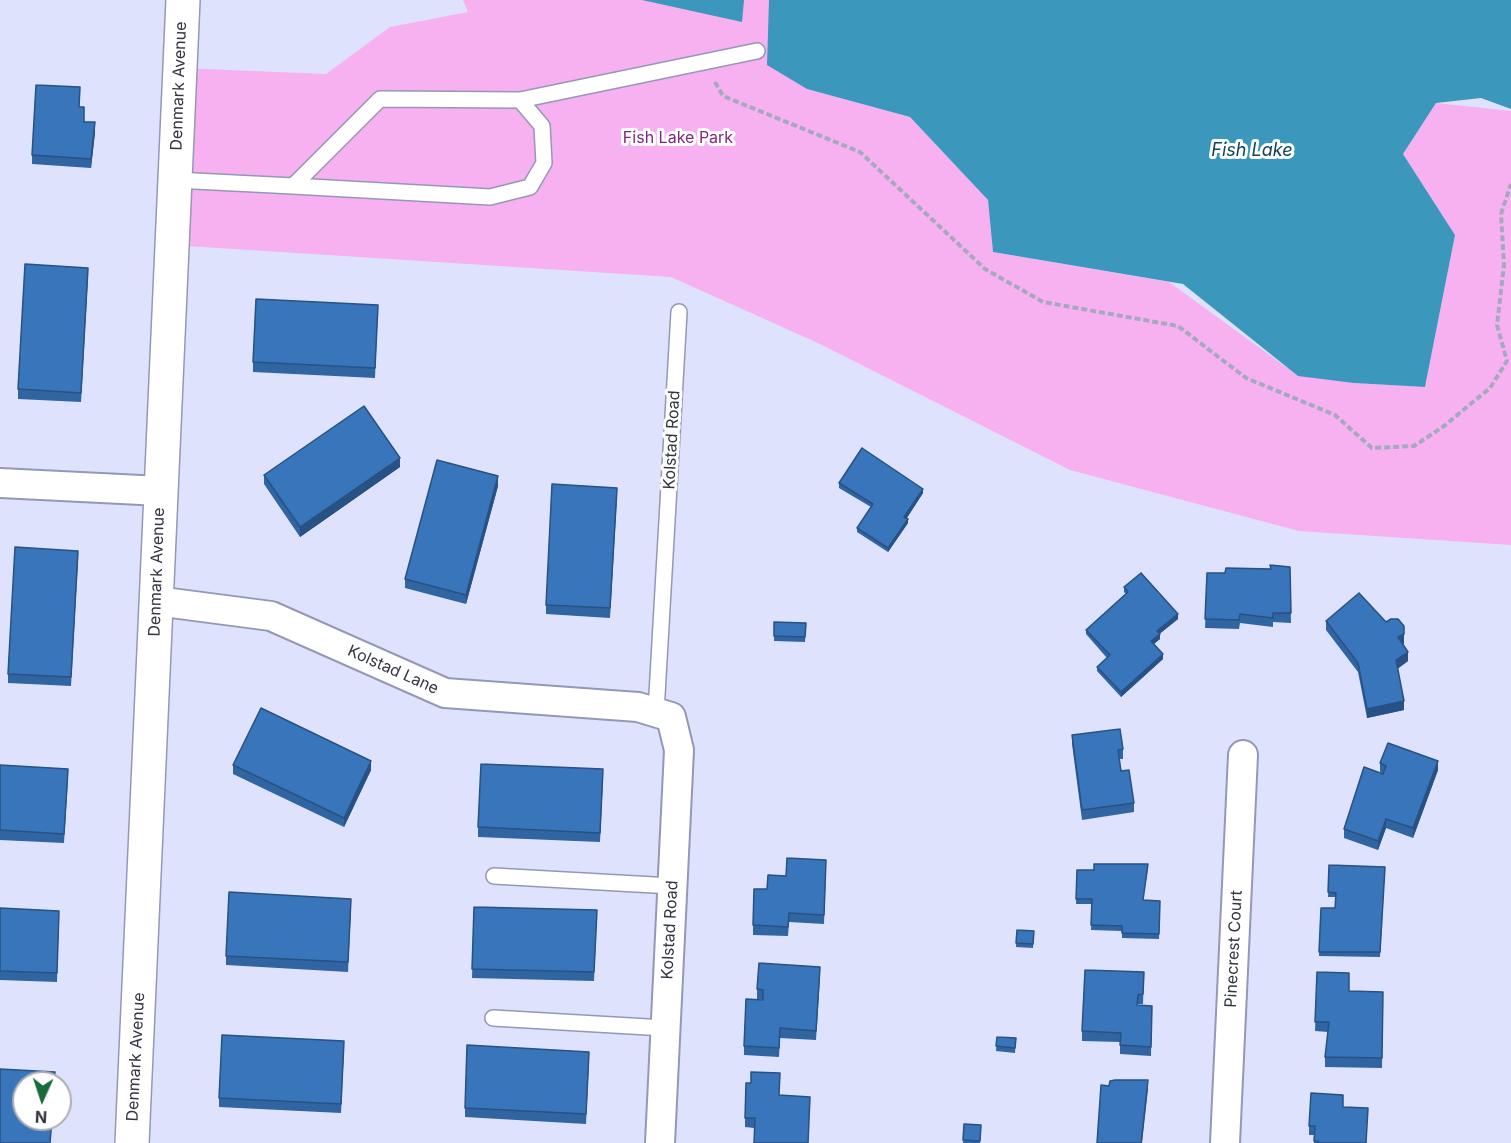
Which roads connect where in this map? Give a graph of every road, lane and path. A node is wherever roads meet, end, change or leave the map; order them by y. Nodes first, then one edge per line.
1 (183, 0) edge
2 (757, 51) dead end
3 (706, 62) junction
4 (520, 100) junction
5 (175, 180) junction
6 (1511, 184) edge
7 (293, 186) junction
8 (1511, 274) edge
9 (1503, 275) junction
10 (679, 312) dead end
11 (0, 483) edge
12 (161, 491) junction
13 (156, 601) junction
14 (664, 715) junction
15 (1243, 756) dead end
16 (494, 876) dead end
17 (672, 886) junction
18 (493, 1018) dead end
19 (665, 1028) junction
20 (132, 1143) edge
21 (660, 1143) edge
22 (1225, 1143) edge

1 - 5 street, Denmark Avenue
2 - 3 lane
3 - 4 lane
3 - 9 path
4 - 7 lane
4 - 7 lane
5 - 7 lane
5 - 12 street, Denmark Avenue
6 - 9 path
8 - 9 path
10 - 14 lane, Kolstad Road
11 - 12 street
12 - 13 street, Denmark Avenue
13 - 14 street, Kolstad Lane
13 - 20 street, Denmark Avenue
14 - 17 street, Kolstad Road
15 - 22 street, Pinecrest Court
16 - 17 lane
17 - 19 street, Kolstad Road
18 - 19 lane
19 - 21 street, Kolstad Road

